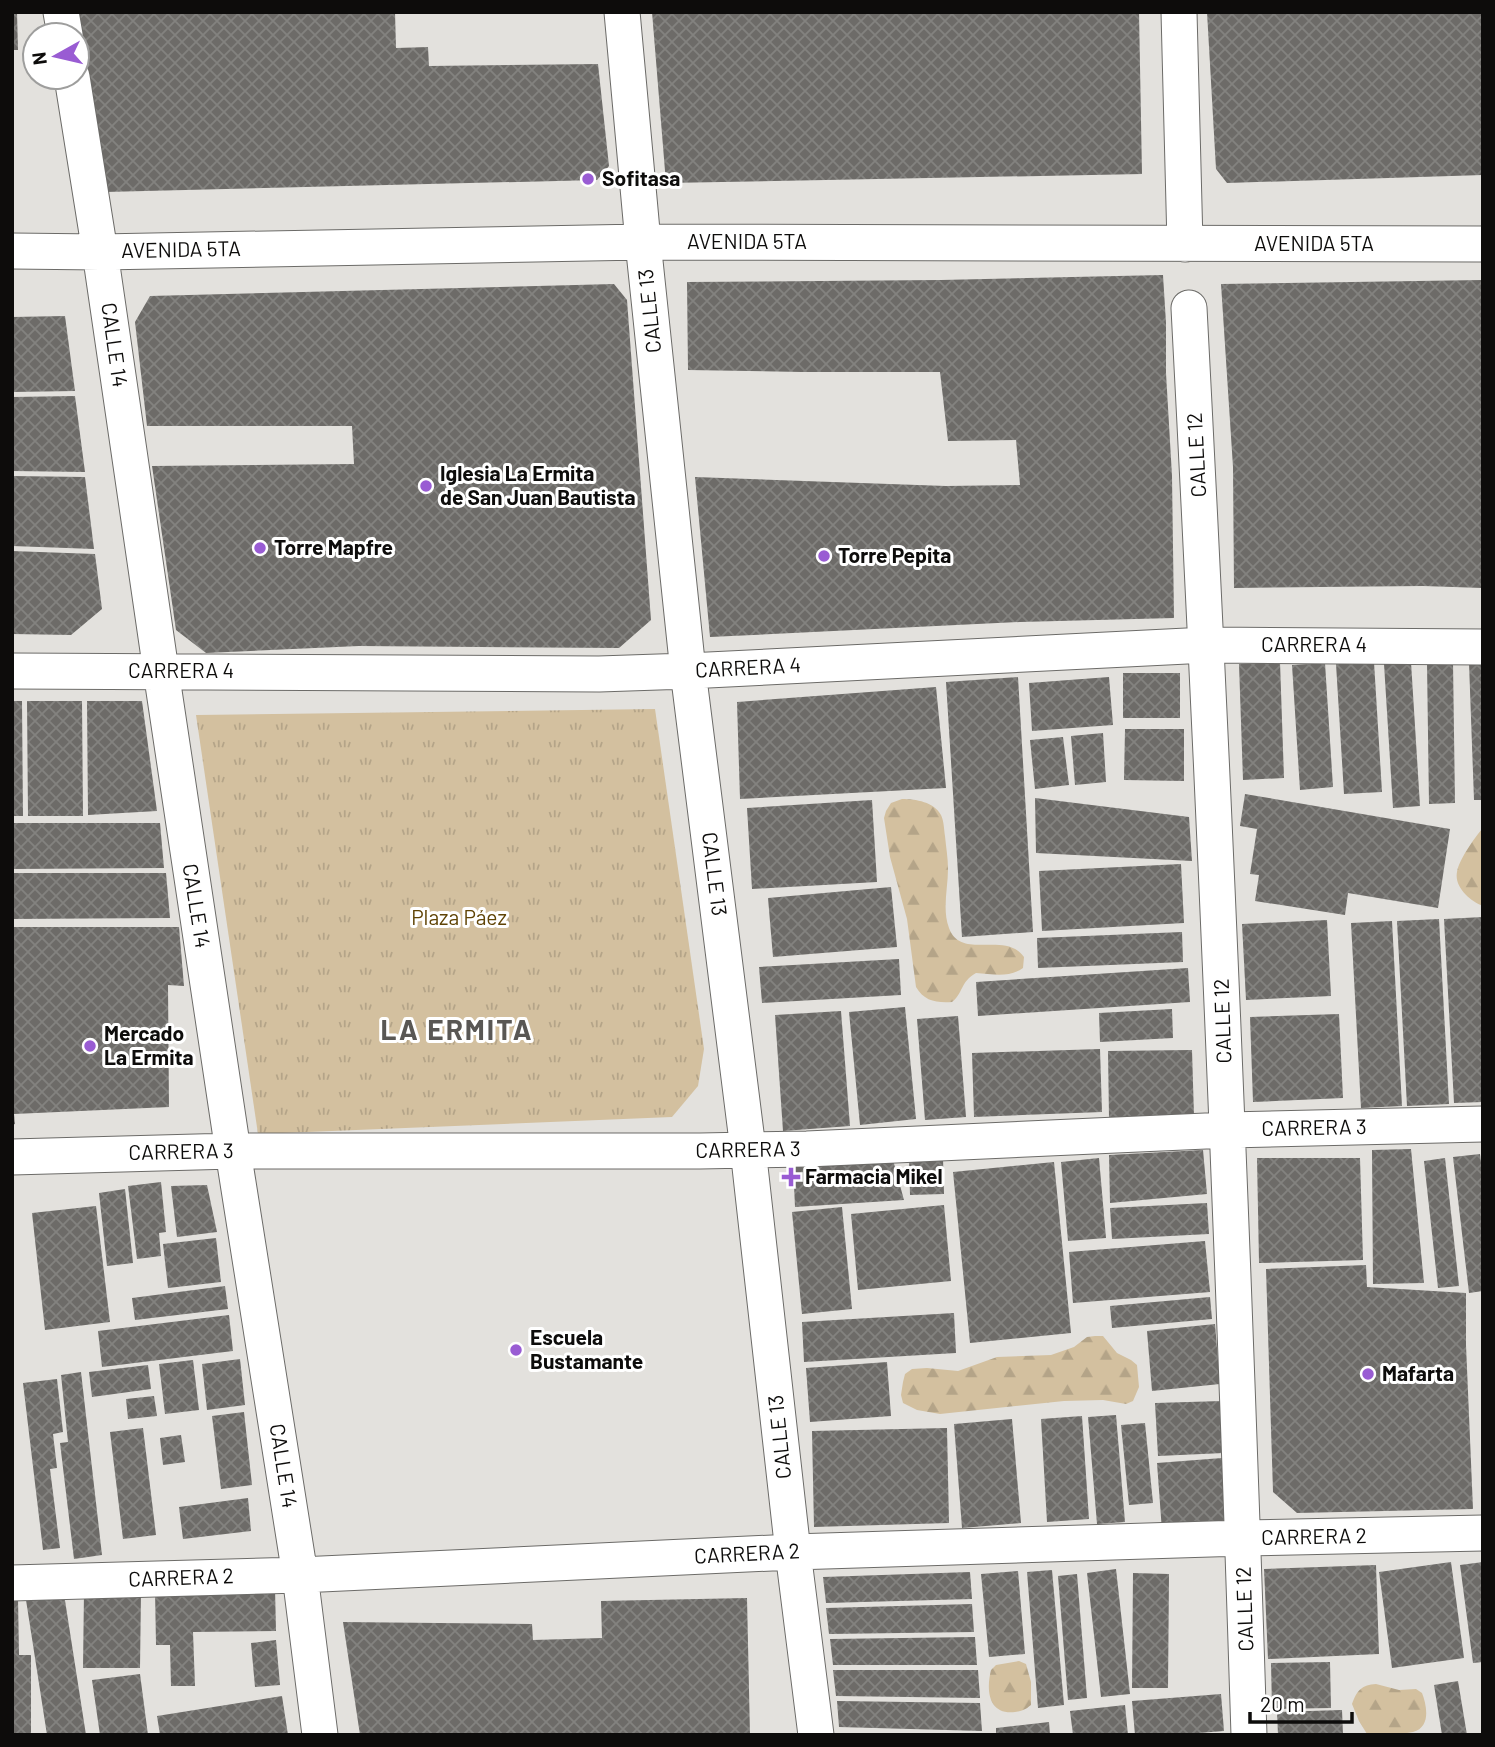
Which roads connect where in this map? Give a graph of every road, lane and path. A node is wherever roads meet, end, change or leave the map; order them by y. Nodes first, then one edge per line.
1 (622, 12) edge
2 (1179, 12) edge
3 (74, 91) edge
4 (643, 242) junction
5 (1185, 244) junction
6 (1483, 244) edge
7 (12, 251) edge
8 (100, 252) junction
9 (1189, 308) dead end
10 (1207, 645) junction
11 (1483, 647) edge
12 (12, 671) edge
13 (161, 671) junction
14 (688, 671) junction
15 (1483, 1125) edge
16 (1228, 1130) junction
17 (748, 1149) junction
18 (233, 1151) junction
19 (12, 1157) edge
20 (1483, 1533) edge
21 (1243, 1538) junction
22 (793, 1552) junction
23 (300, 1575) junction
24 (12, 1583) edge
25 (320, 1735) edge
26 (816, 1735) edge
27 (1249, 1735) edge

1 - 4 street, CALLE 13
2 - 5 street
3 - 8 street, CALLE 14
4 - 5 street, AVENIDA 5TA
4 - 8 street, AVENIDA 5TA
4 - 14 street, CALLE 13
5 - 6 street, AVENIDA 5TA
7 - 8 street, AVENIDA 5TA
8 - 13 street, CALLE 14
9 - 10 street, CALLE 12
10 - 11 street, CARRERA 4
10 - 14 street, CARRERA 4
10 - 16 street, CALLE 12
12 - 13 street, CARRERA 4
13 - 14 street, CARRERA 4
13 - 18 street, CALLE 14
14 - 17 street, CALLE 13
15 - 16 street, CARRERA 3
16 - 17 street, CARRERA 3
16 - 21 street, CALLE 12
17 - 18 street, CARRERA 3
17 - 22 street, CALLE 13
18 - 19 street, CARRERA 3
18 - 23 street, CALLE 14
20 - 21 street, CARRERA 2
21 - 22 street, CARRERA 2
21 - 27 street, CALLE 12
22 - 23 street, CARRERA 2
22 - 26 street, CALLE 13
23 - 24 street, CARRERA 2
23 - 25 street, CALLE 14

